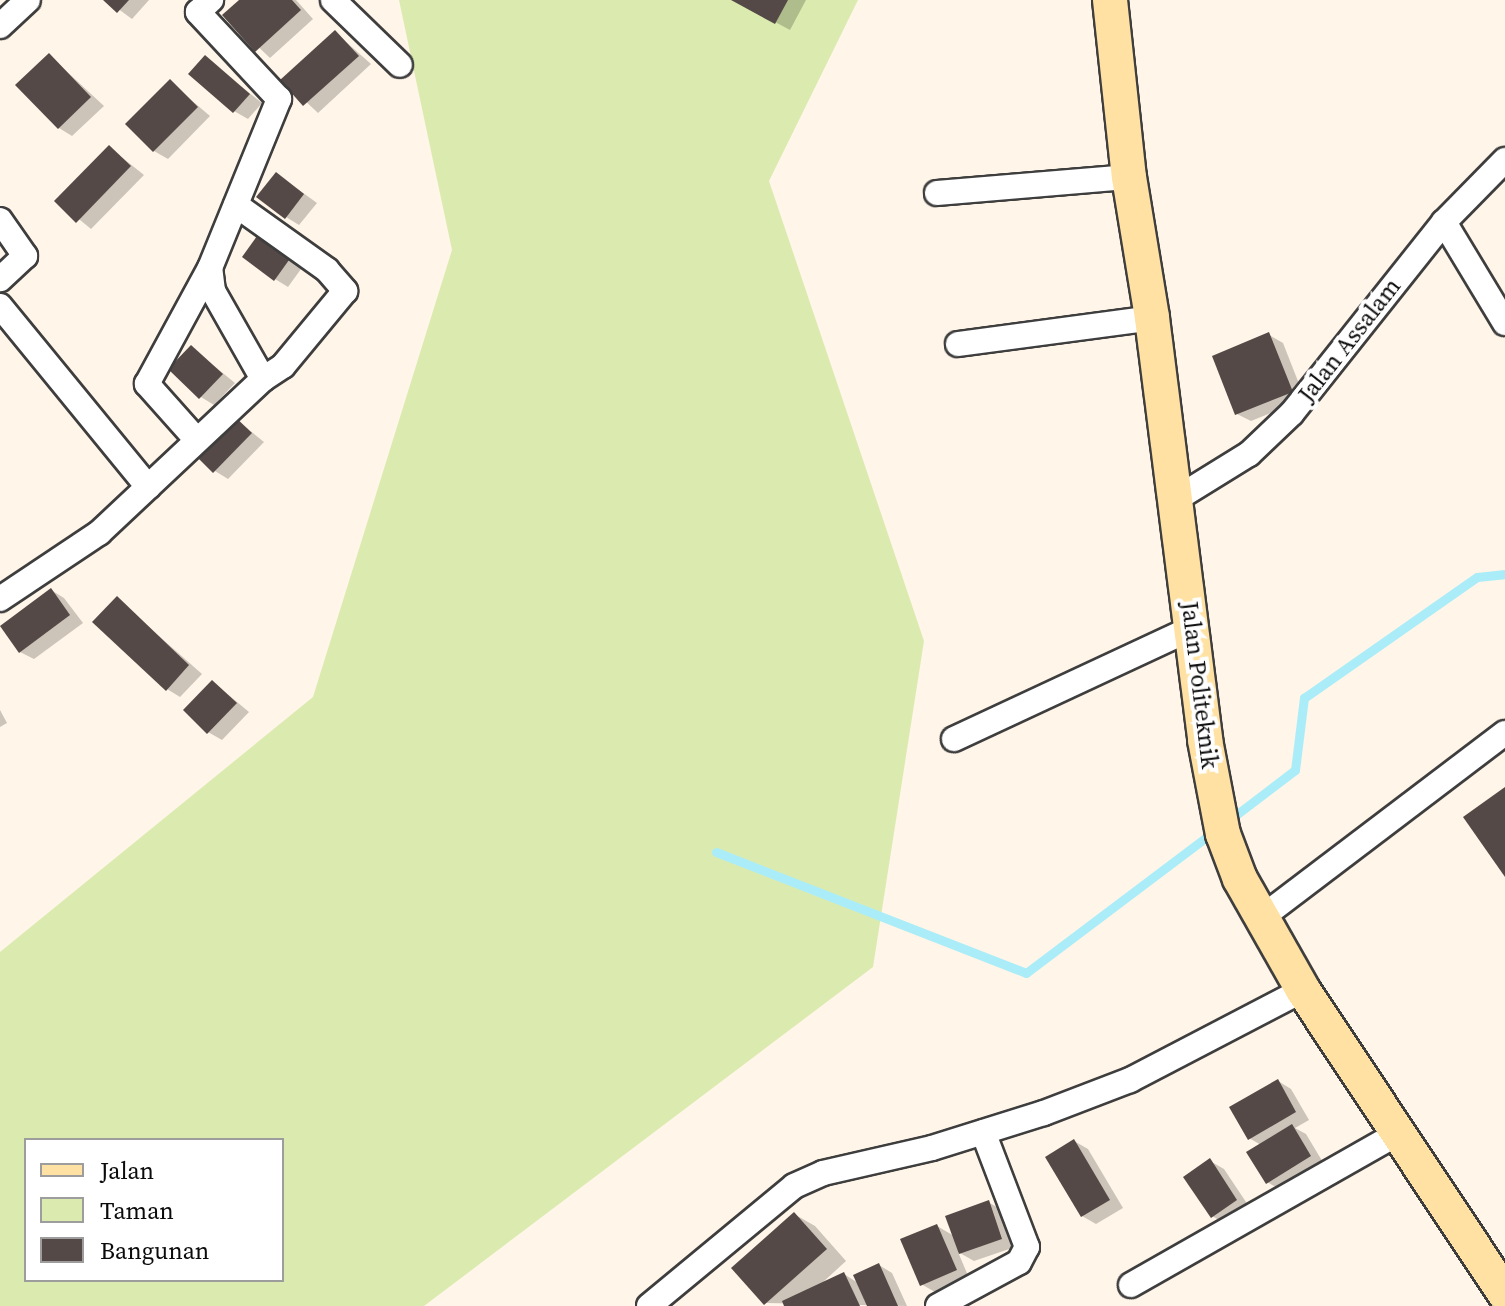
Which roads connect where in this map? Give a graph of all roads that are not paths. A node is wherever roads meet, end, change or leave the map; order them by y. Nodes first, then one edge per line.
1 (211, 0) edge
2 (333, 0) edge
3 (1110, 0) edge
4 (20, 3) edge
5 (0, 26) edge
6 (400, 65) dead end
7 (1505, 160) edge
8 (1129, 177) junction
9 (937, 193) dead end
10 (236, 205) junction
11 (0, 220) edge
12 (1444, 222) junction
13 (210, 268) junction
14 (0, 279) edge
15 (0, 306) edge
16 (1152, 318) junction
17 (1505, 323) edge
18 (958, 344) dead end
19 (263, 379) junction
20 (196, 439) junction
21 (148, 487) junction
22 (1176, 499) junction
23 (0, 599) edge
24 (1192, 628) junction
25 (1505, 733) edge
26 (954, 739) dead end
27 (1261, 918) junction
28 (1303, 990) junction
29 (983, 1132) junction
30 (1395, 1135) junction
31 (1131, 1285) dead end
32 (1497, 1297) edge
33 (649, 1306) edge
34 (938, 1306) edge

1 - 10 street
2 - 6 street
3 - 8 street, Jalan Politeknik
4 - 5 street
7 - 12 street, Jalan Assalam
8 - 9 street
8 - 16 street, Jalan Politeknik
10 - 13 street
10 - 19 street
11 - 14 street
12 - 17 street
12 - 22 street, Jalan Assalam
13 - 19 street
13 - 20 street
15 - 21 street
16 - 18 street
16 - 22 street, Jalan Politeknik
19 - 20 street
20 - 21 street
21 - 23 street
22 - 24 street, Jalan Politeknik
24 - 26 street
24 - 27 street, Jalan Politeknik
25 - 27 street
27 - 28 street, Jalan Politeknik
28 - 29 street
28 - 30 street, Jalan Politeknik
29 - 33 street
29 - 34 street
30 - 31 street
30 - 32 street, Jalan Politeknik

